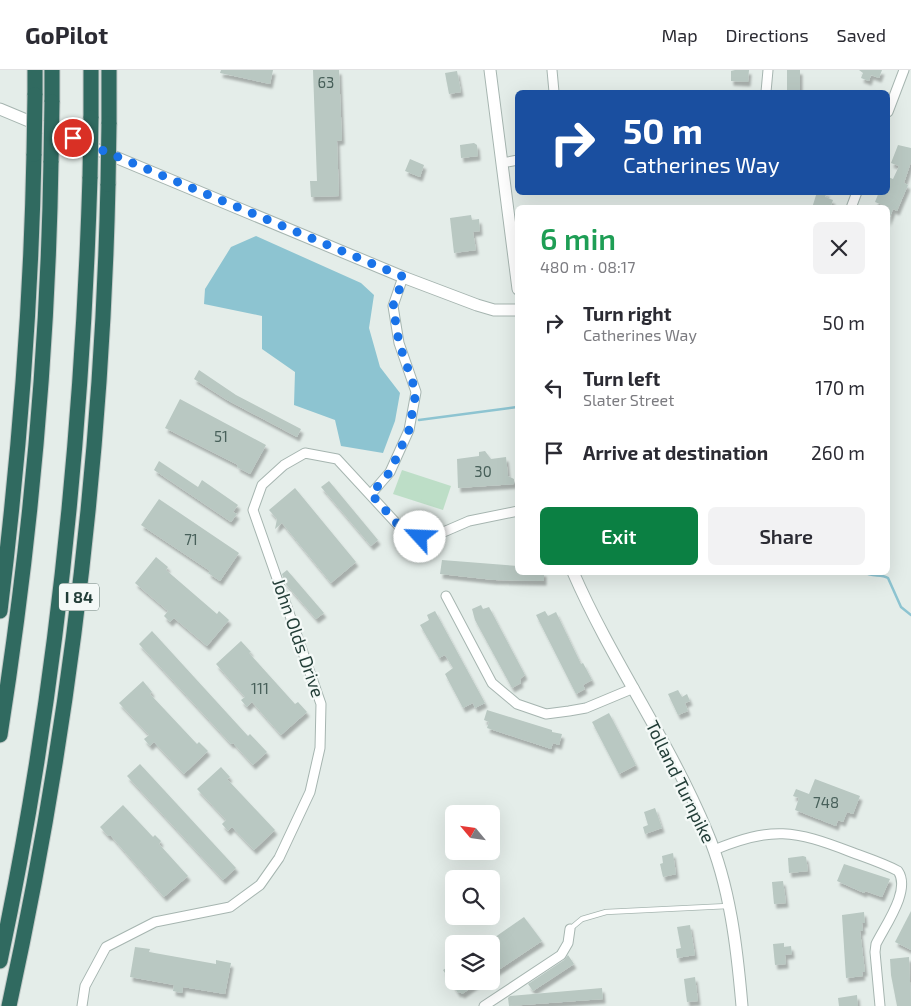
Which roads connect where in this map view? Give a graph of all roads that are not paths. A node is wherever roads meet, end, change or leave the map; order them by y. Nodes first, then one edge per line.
1 (35, 70) edge
2 (52, 70) edge
3 (91, 70) edge
4 (109, 70) edge
5 (490, 70) edge
6 (552, 70) edge
7 (768, 70) edge
8 (904, 70) edge
9 (554, 90) edge
10 (766, 90) edge
11 (890, 107) edge
12 (0, 109) edge
13 (515, 161) edge
14 (502, 164) junction
15 (515, 266) edge
16 (404, 277) junction
17 (515, 310) edge
18 (371, 494) junction
19 (515, 512) edge
20 (575, 575) edge
21 (446, 596) dead end
22 (0, 611) edge
23 (634, 688) junction
24 (0, 735) edge
25 (714, 850) junction
26 (729, 906) junction
27 (570, 929) joint
28 (0, 961) edge
29 (9, 1006) edge
30 (82, 1006) edge
31 (484, 1006) edge
32 (742, 1006) edge
33 (880, 1006) edge

1 - 22 highway, bridge
2 - 24 highway, bridge
3 - 28 highway, bridge
4 - 29 highway, I 84, bridge
5 - 14 street
6 - 9 street
7 - 10 street
8 - 11 street
12 - 16 street
13 - 14 street
14 - 15 street
16 - 17 street
16 - 18 street
18 - 19 street, John Olds Drive
18 - 30 street, John Olds Drive
20 - 23 street, Tolland Turnpike
21 - 23 street
23 - 25 street, Tolland Turnpike
25 - 26 street, Tolland Turnpike
25 - 33 street
26 - 27 lane
26 - 32 street, Tolland Turnpike
27 - 31 street

